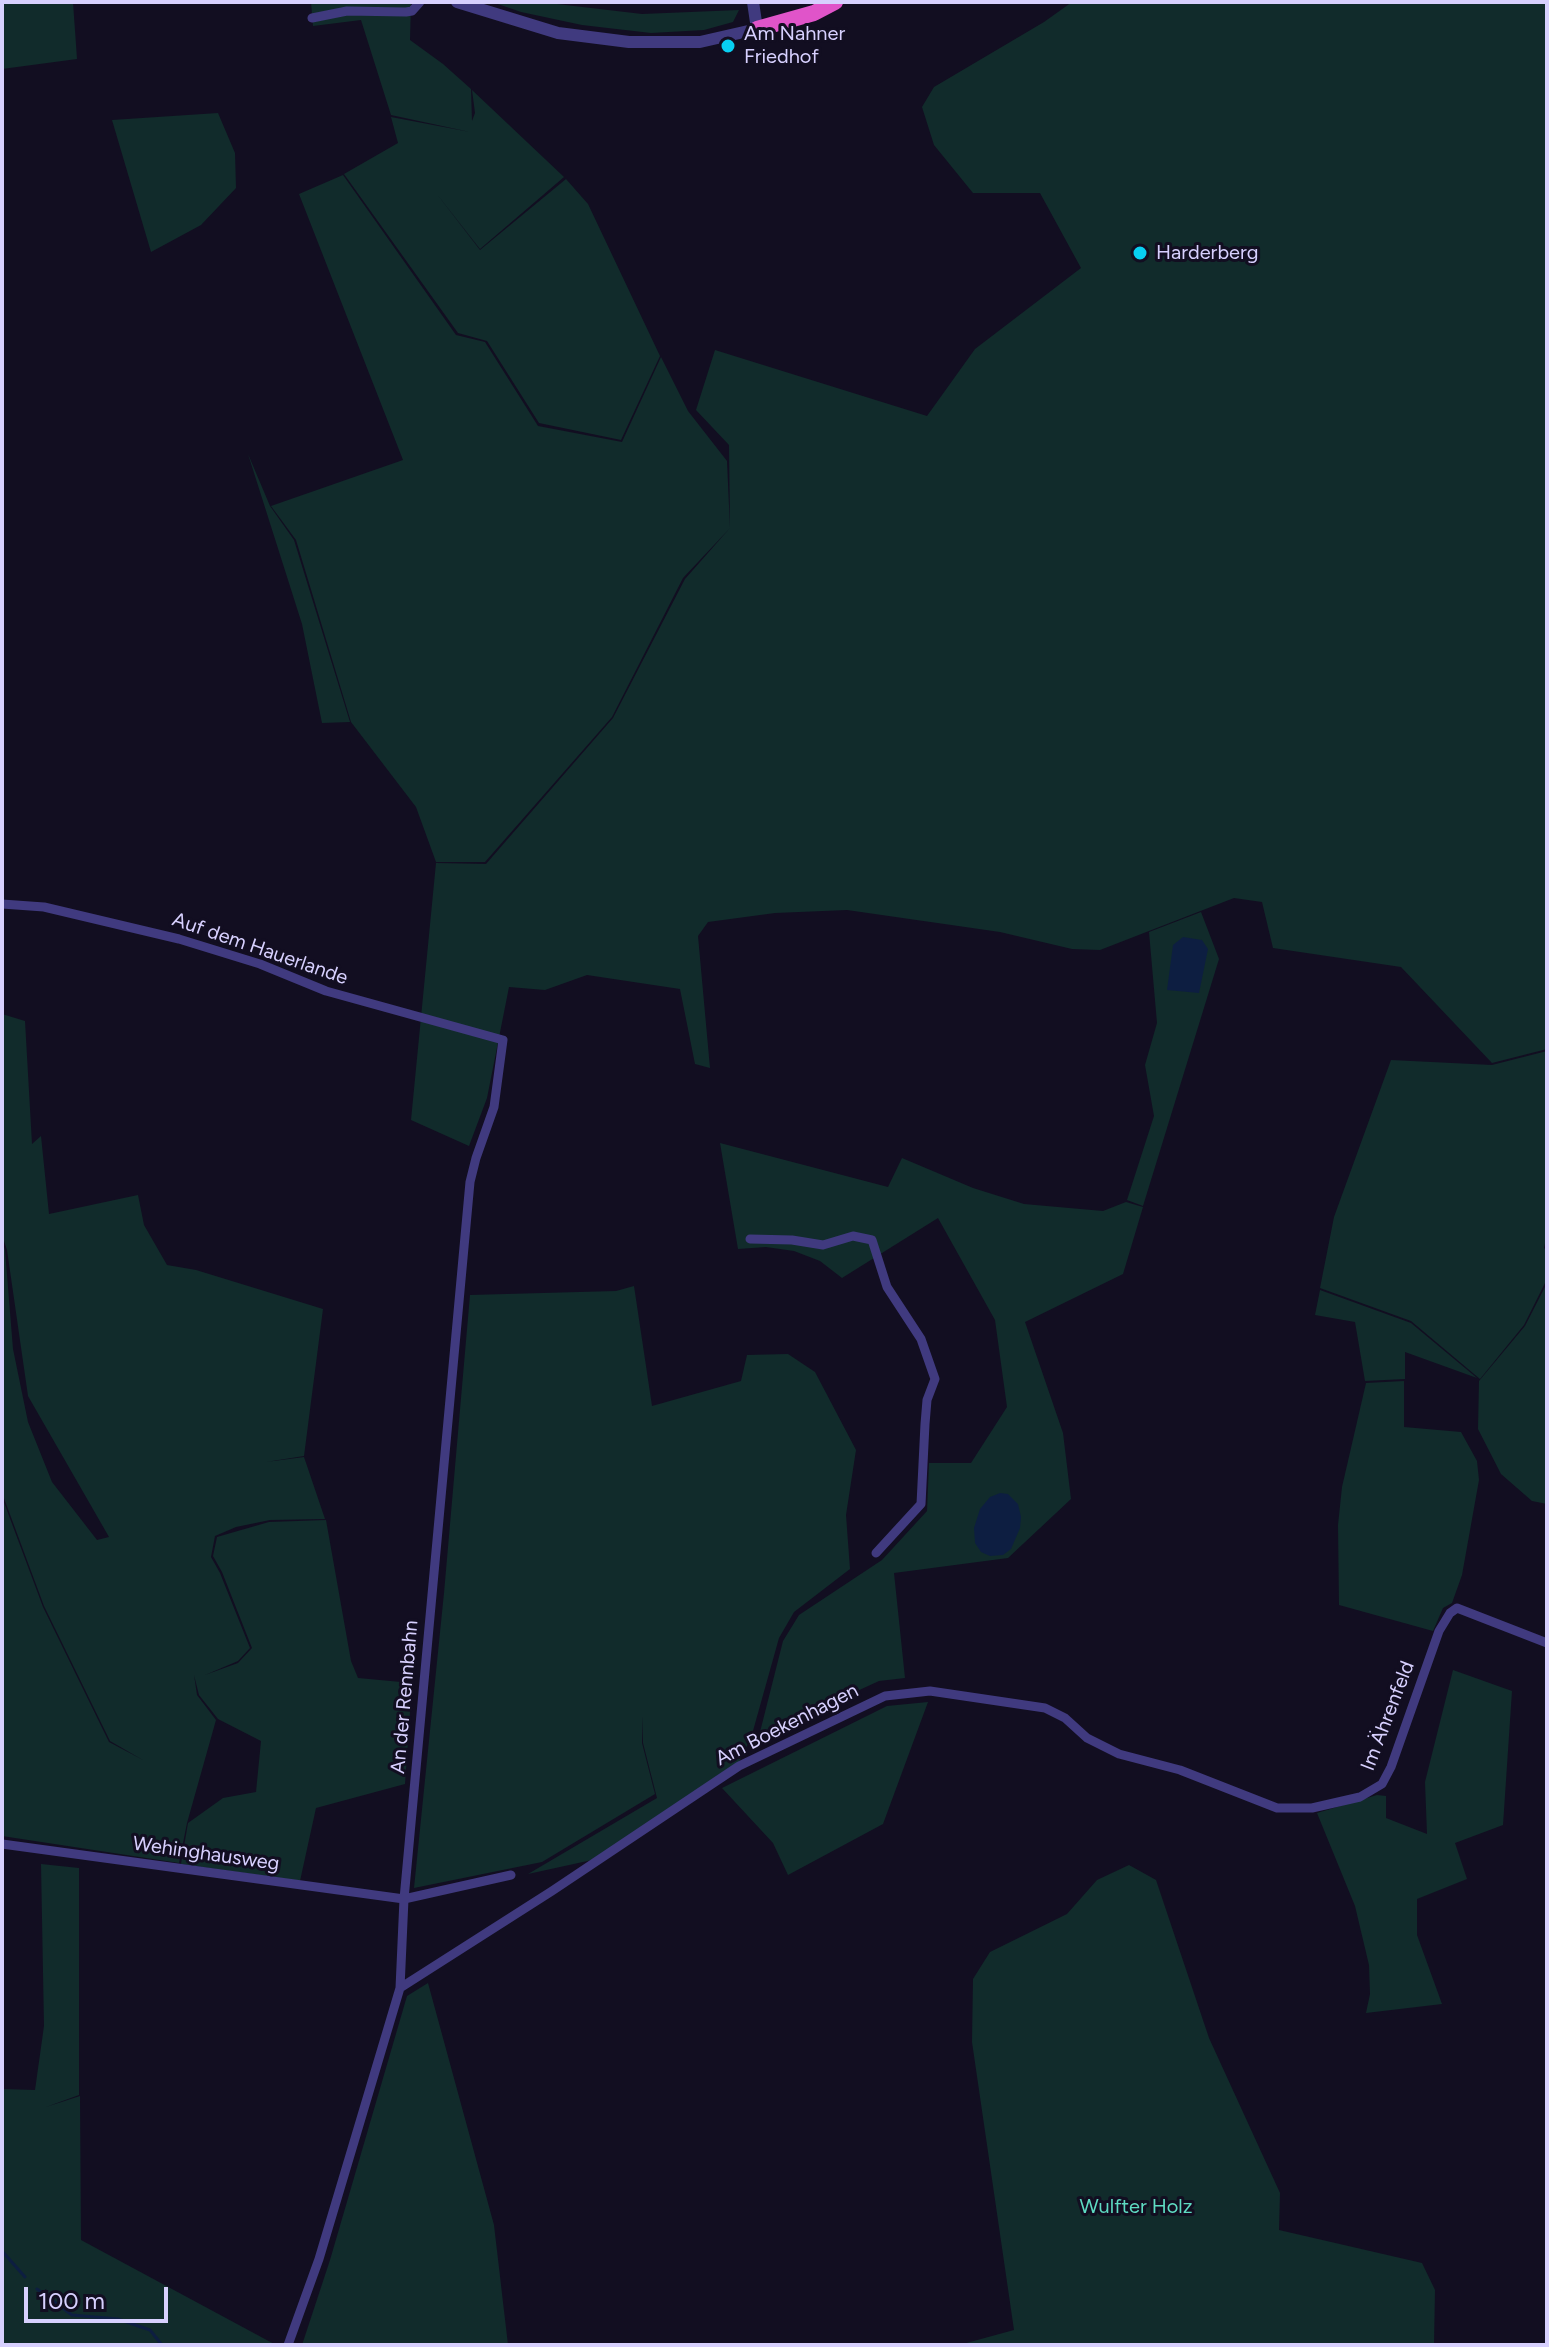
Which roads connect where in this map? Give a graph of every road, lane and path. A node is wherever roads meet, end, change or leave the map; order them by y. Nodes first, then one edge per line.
1 (420, 2) edge
2 (457, 2) edge
3 (835, 2) edge
4 (754, 5) edge
5 (389, 6) edge
6 (312, 18) dead end
7 (757, 29) junction
8 (2, 904) edge
9 (503, 1040) joint
10 (750, 1239) dead end
11 (876, 1553) dead end
12 (1547, 1643) edge
13 (1230, 1789) joint
14 (2, 1844) edge
15 (511, 1875) dead end
16 (404, 1899) junction
17 (400, 1988) junction
18 (288, 2345) edge

1 - 5 street
2 - 7 street
3 - 7 highway
4 - 7 street
5 - 6 street
8 - 9 street, Auf dem Hauerlande
9 - 16 street, An der Rennbahn
10 - 11 street
12 - 13 street, Im Ährenfeld
13 - 17 street, Am Boekenhagen
14 - 16 street, Wehinghausweg
15 - 16 street
16 - 17 street, An der Rennbahn
17 - 18 street, An der Rennbahn

